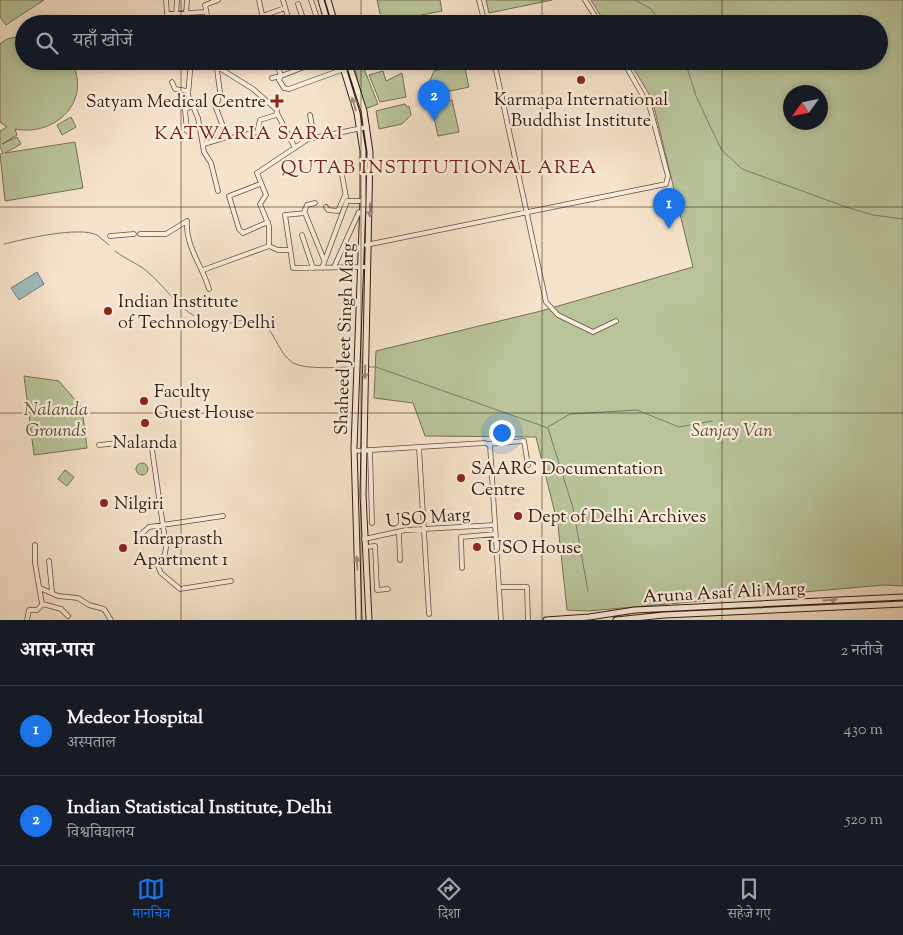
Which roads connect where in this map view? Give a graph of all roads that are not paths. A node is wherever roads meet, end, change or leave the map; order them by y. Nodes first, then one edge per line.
1 (166, 0) edge
2 (177, 0) edge
3 (187, 0) edge
4 (218, 0) edge
5 (259, 0) edge
6 (283, 0) edge
7 (311, 0) edge
8 (321, 0) edge
9 (328, 0) edge
10 (479, 0) edge
11 (585, 0) edge
12 (204, 2) edge
13 (298, 4) dead end
14 (285, 8) junction
15 (206, 12) junction
16 (186, 14) junction
17 (176, 15) junction
18 (207, 15) edge
19 (262, 15) edge
20 (265, 15) edge
21 (287, 15) edge
22 (302, 15) edge
23 (316, 15) edge
24 (325, 15) edge
25 (332, 15) edge
26 (483, 15) edge
27 (594, 15) edge
28 (190, 70) edge
29 (216, 70) edge
30 (226, 70) edge
31 (279, 70) edge
32 (297, 70) edge
33 (344, 70) joint
34 (351, 70) edge
35 (496, 70) edge
36 (628, 70) edge
37 (281, 76) junction
38 (272, 78) dead end
39 (172, 82) dead end
40 (187, 91) junction
41 (192, 105) junction
42 (278, 113) junction
43 (310, 115) dead end
44 (367, 127) junction
45 (360, 129) junction
46 (187, 131) dead end
47 (227, 137) junction
48 (314, 138) junction
49 (204, 144) junction
50 (295, 148) junction
51 (342, 175) dead end
52 (260, 184) junction
53 (218, 191) dead end
54 (345, 195) junction
55 (347, 201) junction
56 (363, 201) junction
57 (315, 202) dead end
58 (326, 207) dead end
59 (304, 212) junction
60 (363, 212) junction
61 (527, 212) junction
62 (268, 222) junction
63 (134, 234) dead end
64 (140, 234) dead end
65 (302, 234) dead end
66 (110, 236) dead end
67 (362, 244) junction
68 (368, 245) junction
69 (269, 246) junction
70 (290, 250) junction
71 (324, 260) junction
72 (360, 267) junction
73 (368, 267) junction
74 (313, 268) junction
75 (322, 268) junction
76 (334, 268) junction
77 (203, 270) junction
78 (208, 288) dead end
79 (616, 321) dead end
80 (130, 442) dead end
81 (99, 445) dead end
82 (489, 445) junction
83 (419, 448) junction
84 (152, 449) dead end
85 (363, 450) junction
86 (370, 450) junction
87 (354, 451) junction
88 (528, 465) dead end
89 (223, 516) dead end
90 (372, 523) dead end
91 (161, 524) junction
92 (495, 525) junction
93 (424, 530) junction
94 (399, 532) junction
95 (496, 534) junction
96 (136, 539) dead end
97 (364, 539) junction
98 (35, 545) dead end
99 (365, 547) junction
100 (400, 560) dead end
101 (49, 562) dead end
102 (462, 568) dead end
103 (232, 581) dead end
104 (499, 587) junction
105 (40, 588) junction
106 (388, 589) dead end
107 (52, 592) junction
108 (903, 597) edge
109 (42, 604) junction
110 (758, 604) junction
111 (903, 604) edge
112 (759, 610) junction
113 (359, 611) junction
114 (429, 614) dead end
115 (68, 616) dead end
116 (27, 620) edge
117 (111, 620) edge
118 (354, 620) edge
119 (360, 620) edge
120 (369, 620) edge
121 (500, 620) edge
122 (528, 620) edge
123 (546, 620) edge
124 (616, 620) edge

1 - 17 street
2 - 17 street
3 - 16 street
4 - 12 street
5 - 19 street
6 - 14 street
7 - 23 street
8 - 24 main road
9 - 25 main road
10 - 26 street
11 - 27 street
12 - 15 street
13 - 22 street
14 - 20 street
14 - 21 street
15 - 16 street
15 - 18 street
16 - 17 street
28 - 40 street
29 - 47 street
30 - 42 street
31 - 37 street
32 - 37 street
33 - 37 street
45 -> 33 main road, Shaheed Jeet Singh Marg
34 - 44 main road, Shaheed Jeet Singh Marg
35 - 61 street
36 - 61 street
37 - 38 street
39 - 40 street
40 - 41 street
41 - 46 street
41 - 49 street
42 - 47 street
42 - 50 street
43 - 48 street
44 - 45 street
44 -> 68 main road, Shaheed Jeet Singh Marg
45 - 48 street
45 - 56 main road, Shaheed Jeet Singh Marg
47 - 49 street
48 - 50 street
49 - 53 street
50 - 52 street
51 - 54 street
52 - 62 street
52 - 62 street
54 - 55 street
54 - 58 street
55 - 56 street
55 - 71 street
56 - 60 main road, Shaheed Jeet Singh Marg
57 - 59 street
59 - 70 street
59 - 71 street
60 - 67 main road, Shaheed Jeet Singh Marg
60 - 76 street
61 - 68 street
61 - 79 street
62 - 69 street
63 - 66 street
64 - 77 street
65 - 74 street
67 - 68 street
67 - 72 main road, Shaheed Jeet Singh Marg
68 - 73 main road, Shaheed Jeet Singh Marg
69 - 70 street
69 - 77 street
70 - 74 street
71 - 75 street
72 - 73 street
72 - 76 street
72 - 87 main road, Shaheed Jeet Singh Marg
73 -> 85 main road, Shaheed Jeet Singh Marg
74 - 75 street
75 - 76 street
77 - 78 street
80 - 81 street
82 - 83 street
82 - 88 street
82 - 92 street
83 - 86 street
83 - 93 street
84 - 91 street
85 - 86 street
85 - 87 street
85 - 97 main road, Shaheed Jeet Singh Marg
86 - 90 street
113 -> 87 main road, Shaheed Jeet Singh Marg
89 - 91 street
91 - 96 street
91 - 103 street
92 - 93 street, USO Marg
92 - 95 street
93 - 94 street, USO Marg
93 - 114 street
94 - 97 street, USO Marg
94 - 100 street
95 - 102 street
95 - 104 street
97 - 99 main road, Shaheed Jeet Singh Marg
98 - 105 street
99 - 106 street
99 - 120 main road, Shaheed Jeet Singh Marg
101 - 107 street
104 - 121 street
104 - 122 street
105 - 107 street
105 - 109 street
107 - 117 street
110 -> 108 main road, Aruna Asaf Ali Marg
109 - 115 street
109 - 116 street
110 - 112 street
110 - 123 main road, Aruna Asaf Ali Marg
111 - 112 main road, Aruna Asaf Ali Marg
112 - 124 main road, Aruna Asaf Ali Marg
113 - 118 main road
113 - 119 main road, Shaheed Jeet Singh Marg

